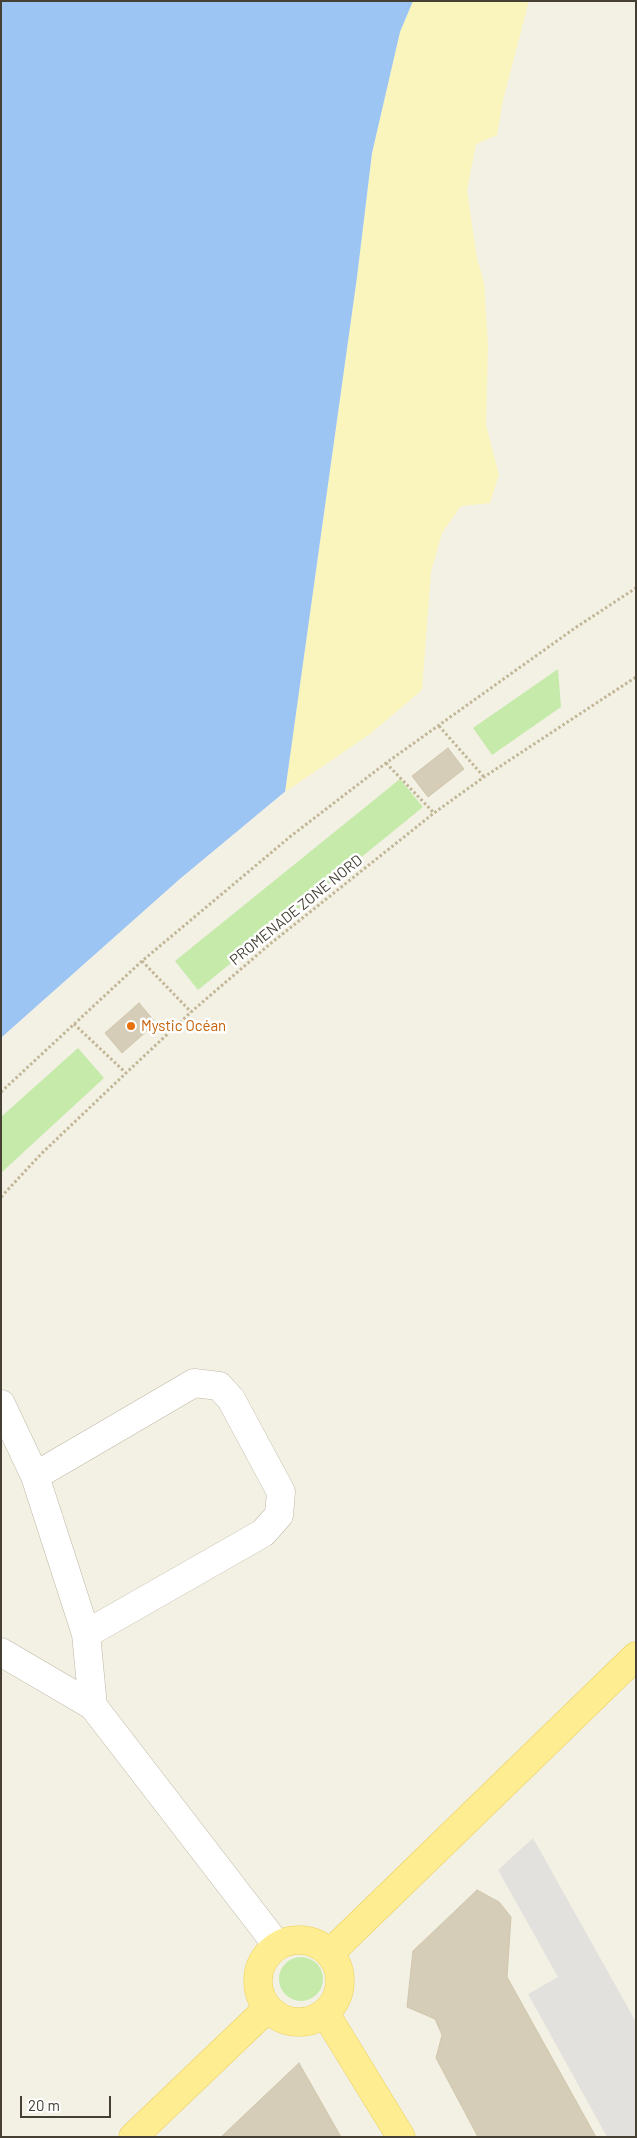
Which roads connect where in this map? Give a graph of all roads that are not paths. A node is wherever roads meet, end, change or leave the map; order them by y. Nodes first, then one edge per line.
1 (1, 1404) edge
2 (35, 1476) junction
3 (86, 1634) junction
4 (1, 1652) edge
5 (636, 1656) edge
6 (93, 1706) junction
7 (277, 1945) junction
8 (330, 1953) junction
9 (268, 2008) junction
10 (325, 2013) junction
11 (133, 2137) edge
12 (401, 2137) edge

1 - 2 lane
2 - 3 lane
2 - 3 lane
3 - 6 lane
4 - 6 lane
5 - 8 main road
6 - 7 lane
7 - 8 main road
7 - 9 main road
8 - 10 main road
9 - 10 main road
9 - 11 main road
10 - 12 main road

